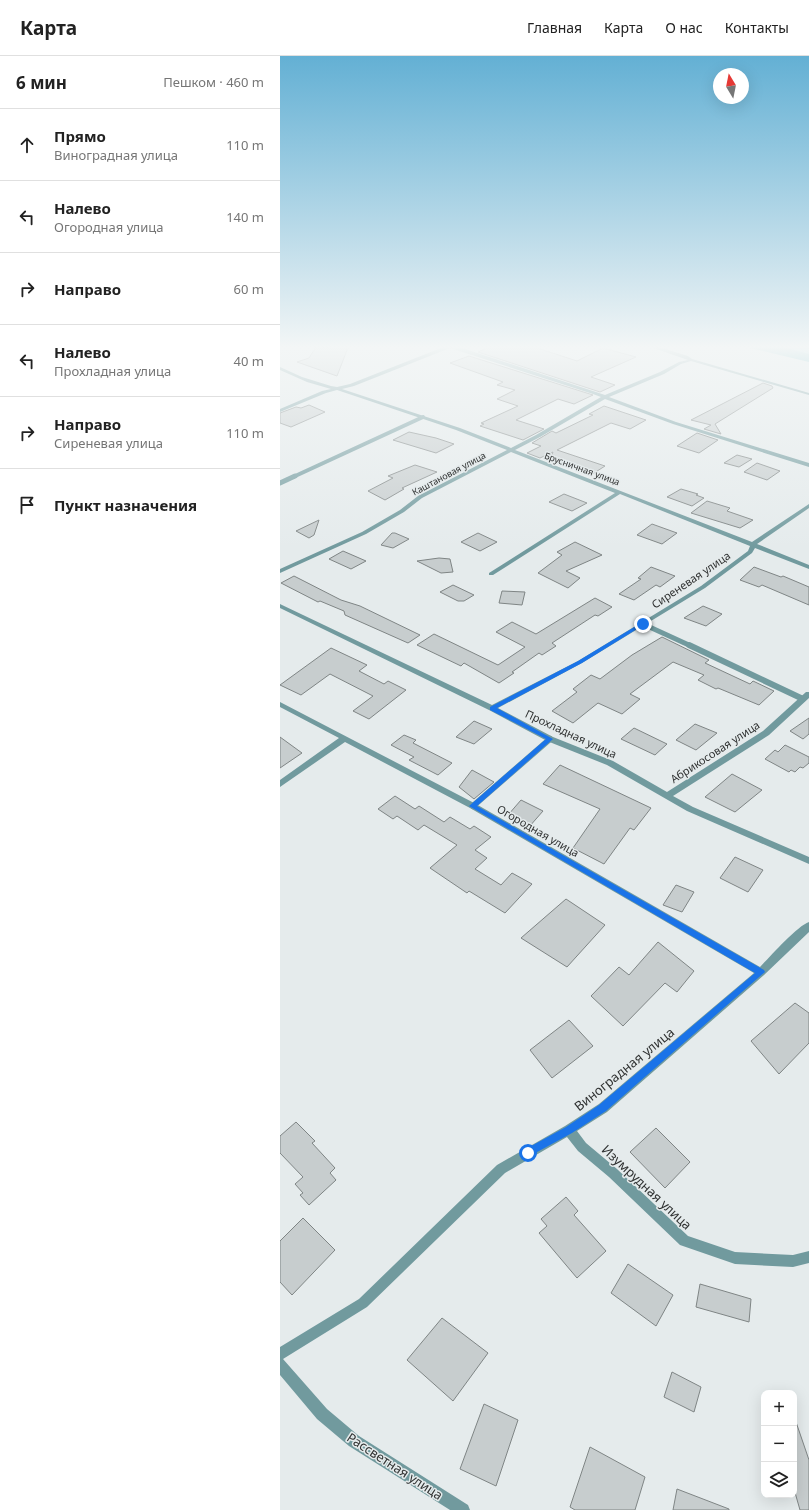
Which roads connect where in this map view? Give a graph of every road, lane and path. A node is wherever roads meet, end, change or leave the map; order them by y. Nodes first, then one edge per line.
1 (410, 413) edge
2 (578, 413) edge
3 (648, 413) edge
4 (423, 417) junction
5 (510, 450) junction
6 (809, 465) edge
7 (280, 483) edge
8 (620, 492) junction
9 (809, 506) edge
10 (754, 546) junction
11 (809, 567) edge
12 (280, 571) edge
13 (491, 574) dead end
14 (280, 606) edge
15 (643, 624) junction
16 (806, 696) edge
17 (280, 704) edge
18 (492, 708) junction
19 (345, 738) junction
20 (550, 739) junction
21 (280, 784) edge
22 (668, 795) junction
23 (473, 806) junction
24 (809, 861) edge
25 (809, 926) edge
26 (761, 972) junction
27 (569, 1130) junction
28 (809, 1257) edge
29 (280, 1354) edge
30 (280, 1366) edge
31 (463, 1510) edge

1 - 4 street, Брусничная улица
2 - 5 street, Каштановая улица
3 - 6 street
4 - 5 street, Брусничная улица
4 - 7 lane
5 - 8 street, Брусничная улица
5 - 12 street, Каштановая улица
8 - 10 street, Брусничная улица
8 - 13 street
9 - 10 street, Сиреневая улица
10 - 11 street, Брусничная улица
10 - 15 street, Сиреневая улица
14 - 18 street, Прохладная улица
15 - 16 lane
15 - 18 street, Сиреневая улица
16 - 22 street, Абрикосовая улица
17 - 19 street, Огородная улица
18 - 20 street, Прохладная улица
19 - 21 street
19 - 23 street, Огородная улица
20 - 22 street, Прохладная улица
20 - 23 lane
22 - 24 street, Прохладная улица
23 - 26 street, Огородная улица
25 - 26 street, Виноградная улица
26 - 27 street, Виноградная улица
27 - 28 street, Изумрудная улица
27 - 29 street, Виноградная улица
30 - 31 street, Рассветная улица

